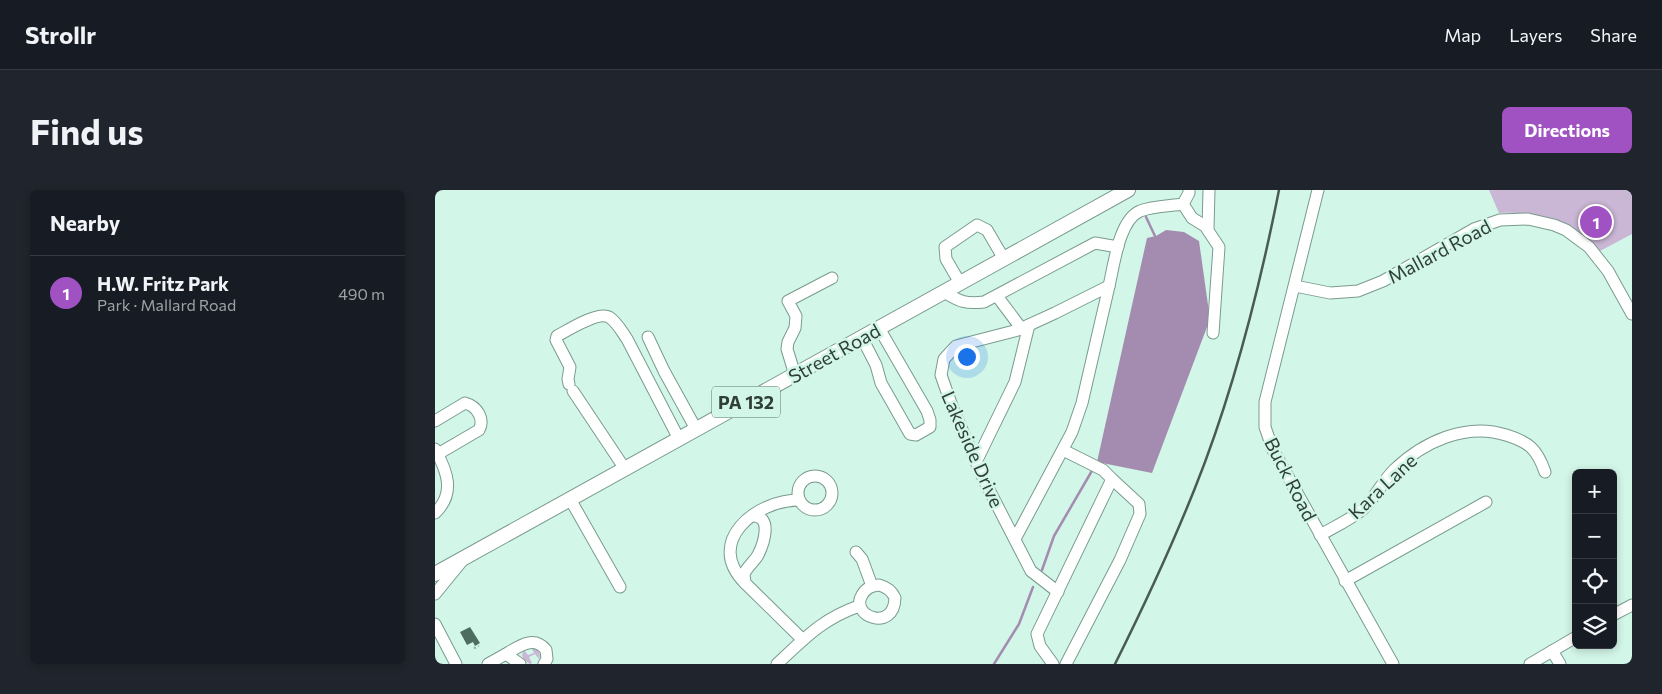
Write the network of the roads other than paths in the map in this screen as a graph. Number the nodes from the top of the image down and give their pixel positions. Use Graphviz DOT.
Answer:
graph roads {
  1 [pos="1128,190"];
  2 [pos="1189,190"];
  3 [pos="1209,190"];
  4 [pos="1318,190"];
  5 [pos="1183,204"];
  6 [pos="1208,229"];
  7 [pos="1118,247"];
  8 [pos="1004,259"];
  9 [pos="832,278"];
  10 [pos="960,283"];
  11 [pos="1109,286"];
  12 [pos="1295,286"];
  13 [pos="944,292"];
  14 [pos="997,296"];
  15 [pos="1632,314"];
  16 [pos="1025,326"];
  17 [pos="879,328"];
  18 [pos="1213,332"];
  19 [pos="648,337"];
  20 [pos="862,338"];
  21 [pos="795,374"];
  22 [pos="435,421"];
  23 [pos="697,429"];
  24 [pos="679,439"];
  25 [pos="1063,450"];
  26 [pos="436,452"];
  27 [pos="976,462"];
  28 [pos="625,469"];
  29 [pos="1545,472"];
  30 [pos="1112,479"];
  31 [pos="569,499"];
  32 [pos="799,500"];
  33 [pos="1486,502"];
  34 [pos="435,512"];
  35 [pos="757,517"];
  36 [pos="1320,535"];
  37 [pos="1015,539"];
  38 [pos="856,552"];
  39 [pos="466,557"];
  40 [pos="435,574"];
  41 [pos="1345,581"];
  42 [pos="745,583"];
  43 [pos="872,586"];
  44 [pos="620,587"];
  45 [pos="1056,590"];
  46 [pos="435,594"];
  47 [pos="1632,604"];
  48 [pos="859,606"];
  49 [pos="1617,613"];
  50 [pos="435,624"];
  51 [pos="1572,639"];
  52 [pos="803,640"];
  53 [pos="1552,651"];
  54 [pos="506,654"];
  55 [pos="456,664"];
  56 [pos="488,664"];
  57 [pos="520,664"];
  58 [pos="544,664"];
  59 [pos="777,664"];
  60 [pos="1053,664"];
  61 [pos="1066,664"];
  62 [pos="1393,664"];
  63 [pos="1530,664"];
  64 [pos="1560,664"];
  1 -- 8 [label="main road, Street Road / PA 132"];
  2 -- 5 [label="street"];
  3 -- 6 [label="street"];
  4 -- 12 [label="street, Buck Road"];
  5 -- 6 [label="street"];
  5 -- 7 [label="street, Lakeside Drive"];
  6 -- 18 [label="street"];
  7 -- 11 [label="street, Lakeside Drive"];
  7 -- 14 [label="street"];
  8 -- 10 [label="main road, Street Road / PA 132"];
  8 -- 10 [label="street"];
  9 -- 21 [label="street"];
  10 -- 13 [label="main road, Street Road / PA 132"];
  11 -- 16 [label="street, Lakeside Drive"];
  11 -- 25 [label="street, Lakeside Drive"];
  12 -- 15 [label="street, Mallard Road"];
  12 -- 36 [label="street, Buck Road"];
  13 -- 14 [label="street"];
  13 -- 17 [label="main road, Street Road / PA 132"];
  14 -- 16 [label="street"];
  16 -- 27 [label="street"];
  16 -- 27 [label="street, Lakeside Drive"];
  17 -- 20 [label="main road, Street Road / PA 132"];
  17 -- 20 [label="street"];
  19 -- 23 [label="street"];
  20 -- 21 [label="main road, Street Road / PA 132"];
  21 -- 23 [label="main road, Street Road / PA 132"];
  22 -- 26 [label="street"];
  23 -- 24 [label="main road, Street Road / PA 132"];
  24 -- 28 [label="main road, Street Road / PA 132"];
  24 -- 28 [label="street"];
  25 -- 30 [label="street"];
  25 -- 37 [label="street, Lakeside Drive"];
  26 -- 34 [label="street"];
  27 -- 37 [label="street, Lakeside Drive"];
  28 -- 31 [label="main road, Street Road / PA 132"];
  29 -- 36 [label="street, Kara Lane"];
  30 -- 45 [label="street"];
  30 -- 61 [label="street"];
  31 -- 39 [label="main road, Street Road / PA 132"];
  31 -- 44 [label="street"];
  32 -- 35 [label="street"];
  33 -- 41 [label="street"];
  35 -- 42 [label="street"];
  35 -- 42 [label="street"];
  36 -- 41 [label="street, Buck Road"];
  37 -- 45 [label="street, Lakeside Drive"];
  38 -- 43 [label="street"];
  39 -- 40 [label="main road, Street Road / PA 132"];
  39 -- 46 [label="street"];
  41 -- 62 [label="street, Buck Road"];
  42 -- 52 [label="street"];
  43 -- 48 [label="street"];
  43 -- 48 [label="street"];
  45 -- 60 [label="street"];
  47 -- 49 [label="street"];
  48 -- 52 [label="street"];
  50 -- 55 [label="street"];
  51 -- 53 [label="street"];
  52 -- 59 [label="street"];
  53 -- 63 [label="street"];
  53 -- 64 [label="street"];
  54 -- 56 [label="street"];
  54 -- 57 [label="street"];
  54 -- 58 [label="street"];
}
